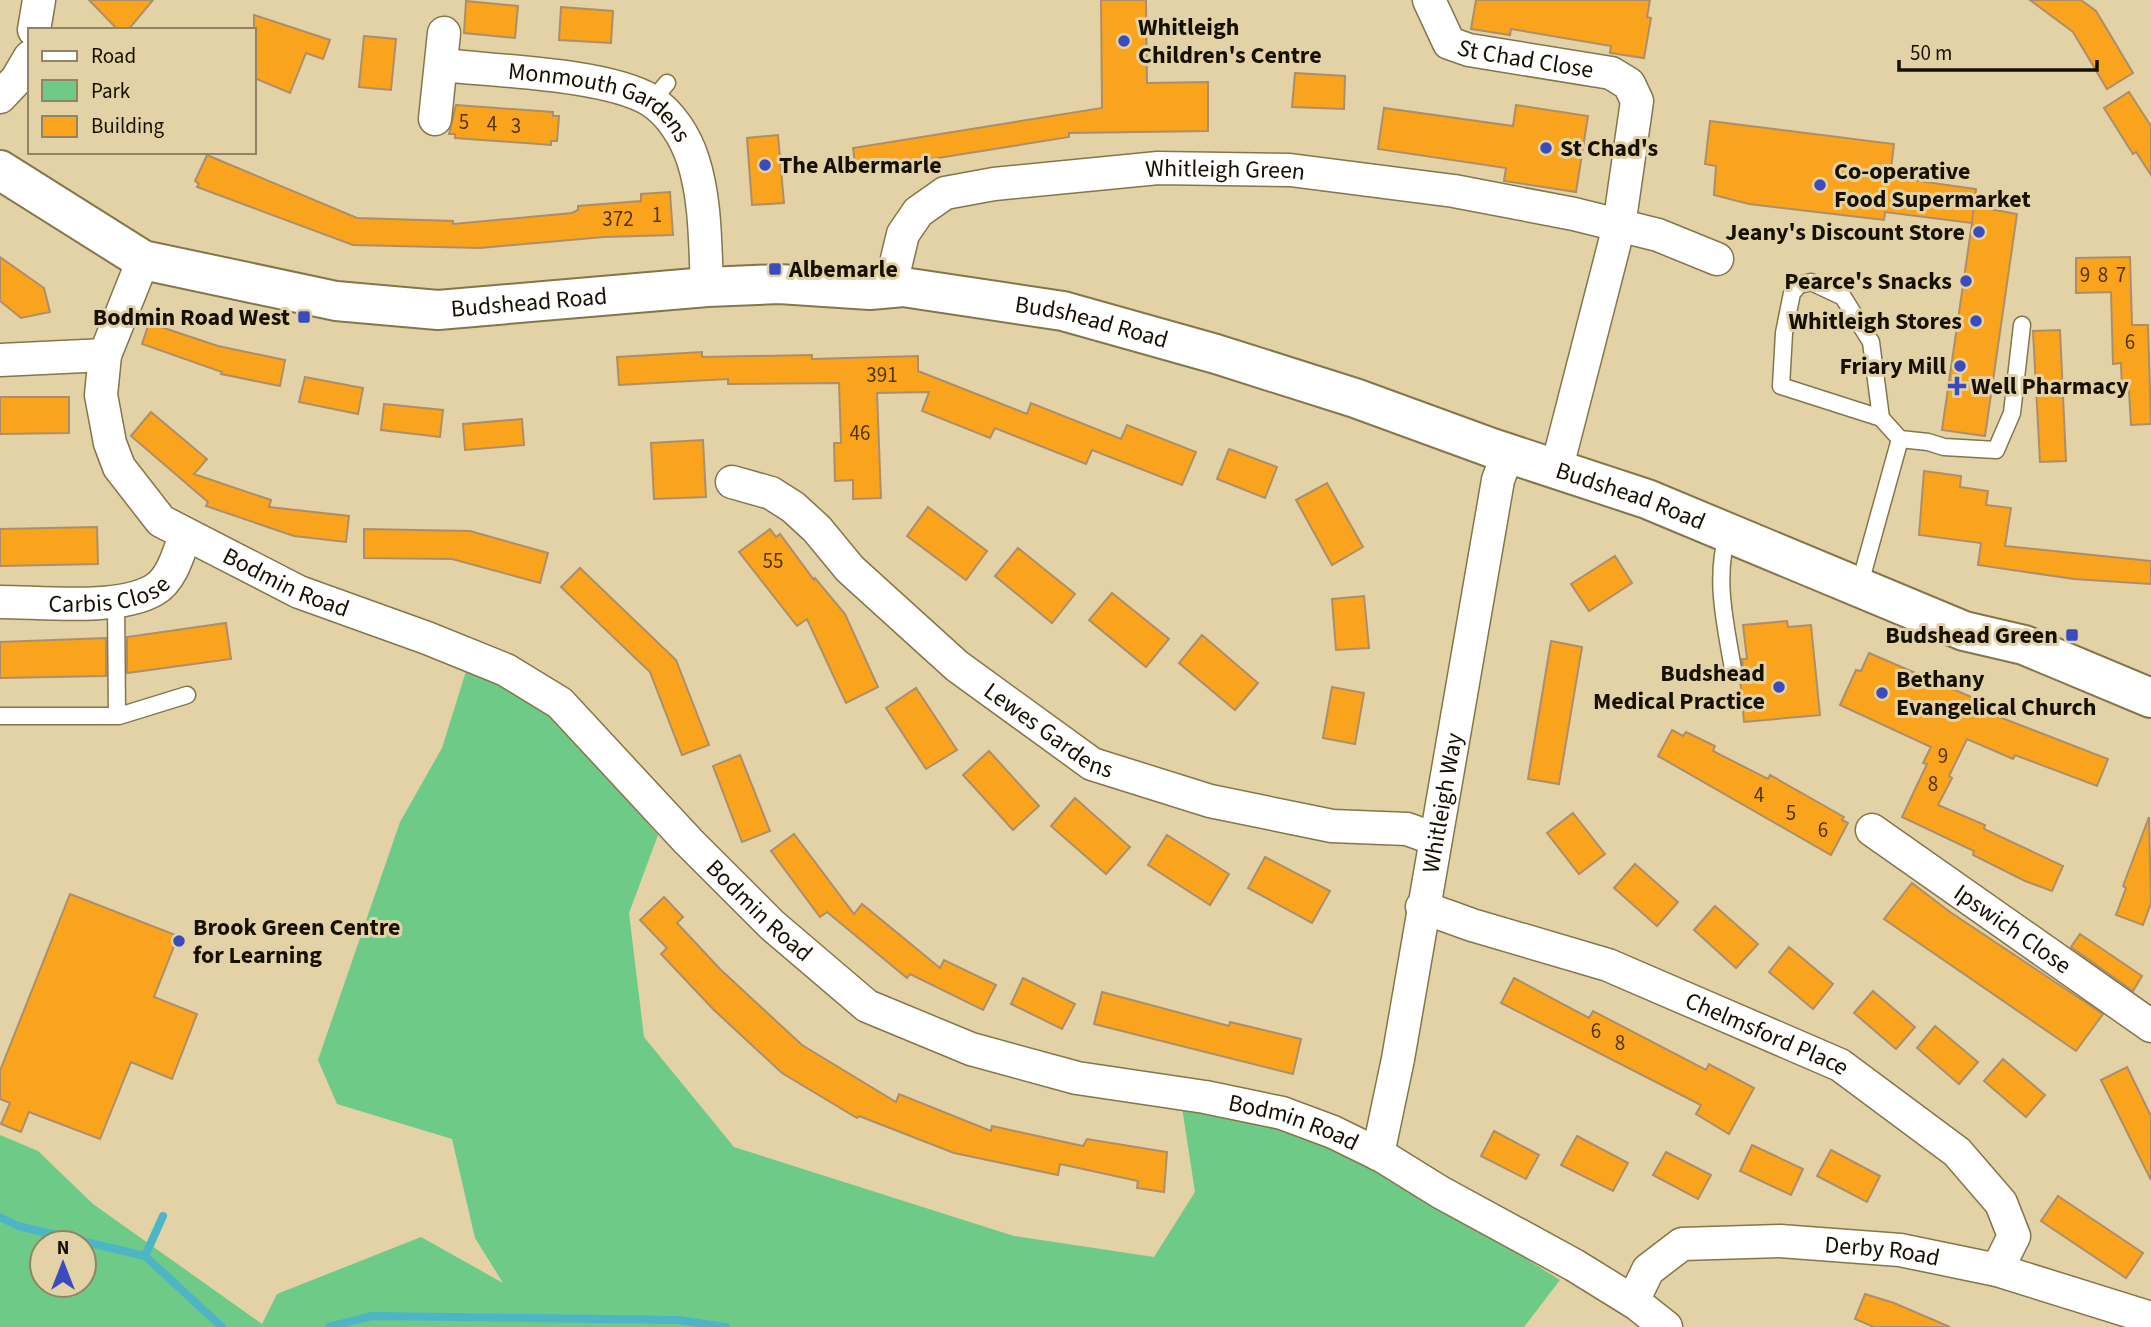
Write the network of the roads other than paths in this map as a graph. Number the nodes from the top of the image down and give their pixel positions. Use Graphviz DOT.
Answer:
graph roads {
  1 [pos="39,0"];
  2 [pos="1429,0"];
  3 [pos="34,28"];
  4 [pos="444,33"];
  5 [pos="28,60"];
  6 [pos="442,65"];
  7 [pos="0,97"];
  8 [pos="435,119"];
  9 [pos="0,170"];
  10 [pos="1619,226"];
  11 [pos="1717,259"];
  12 [pos="143,260"];
  13 [pos="707,287"];
  14 [pos="890,288"];
  15 [pos="2022,325"];
  16 [pos="105,355"];
  17 [pos="0,360"];
  18 [pos="1881,418"];
  19 [pos="1900,439"];
  20 [pos="1508,453"];
  21 [pos="1557,467"];
  22 [pos="733,482"];
  23 [pos="1728,532"];
  24 [pos="185,535"];
  25 [pos="1859,587"];
  26 [pos="116,601"];
  27 [pos="0,602"];
  28 [pos="1733,669"];
  29 [pos="187,695"];
  30 [pos="2151,698"];
  31 [pos="0,716"];
  32 [pos="117,716"];
  33 [pos="1872,830"];
  34 [pos="1436,839"];
  35 [pos="1422,907"];
  36 [pos="2151,1026"];
  37 [pos="1378,1154"];
  38 [pos="1997,1270"];
  39 [pos="1633,1301"];
  40 [pos="2151,1318"];
  41 [pos="1666,1327"];
  1 -- 3 [label="street"];
  2 -- 10 [label="street, St Chad Close"];
  4 -- 6 [label="street"];
  5 -- 7 [label="street"];
  6 -- 8 [label="street"];
  6 -- 13 [label="street, Monmouth Gardens"];
  9 -- 12 [label="street, Budshead Road"];
  10 -- 11 [label="street, Whitleigh Green"];
  10 -- 14 [label="street, Whitleigh Green"];
  10 -- 21 [label="street"];
  12 -- 13 [label="street, Budshead Road"];
  12 -- 16 [label="street, Bodmin Road"];
  13 -- 14 [label="street, Budshead Road"];
  14 -- 20 [label="street, Budshead Road"];
  15 -- 19 [label="lane"];
  16 -- 17 [label="street"];
  16 -- 24 [label="street, Bodmin Road"];
  18 -- 18 [label="lane"];
  18 -- 19 [label="lane"];
  19 -- 25 [label="lane"];
  20 -- 21 [label="street, Budshead Road"];
  20 -- 34 [label="street, Whitleigh Way"];
  21 -- 23 [label="street, Budshead Road"];
  22 -- 34 [label="street, Lewes Gardens"];
  23 -- 25 [label="street, Budshead Road"];
  23 -- 28 [label="lane"];
  24 -- 26 [label="street, Carbis Close"];
  24 -- 37 [label="street, Bodmin Road"];
  25 -- 30 [label="street, Budshead Road"];
  26 -- 27 [label="street, Carbis Close"];
  26 -- 32 [label="lane"];
  29 -- 32 [label="lane"];
  31 -- 32 [label="lane"];
  33 -- 36 [label="street, Ipswich Close"];
  34 -- 35 [label="street, Whitleigh Way"];
  35 -- 37 [label="street, Whitleigh Way"];
  35 -- 38 [label="street, Chelmsford Place"];
  37 -- 39 [label="street, Bodmin Road"];
  38 -- 39 [label="street, Derby Road"];
  38 -- 40 [label="street, Derby Road"];
  39 -- 41 [label="street, Bodmin Road"];
}
